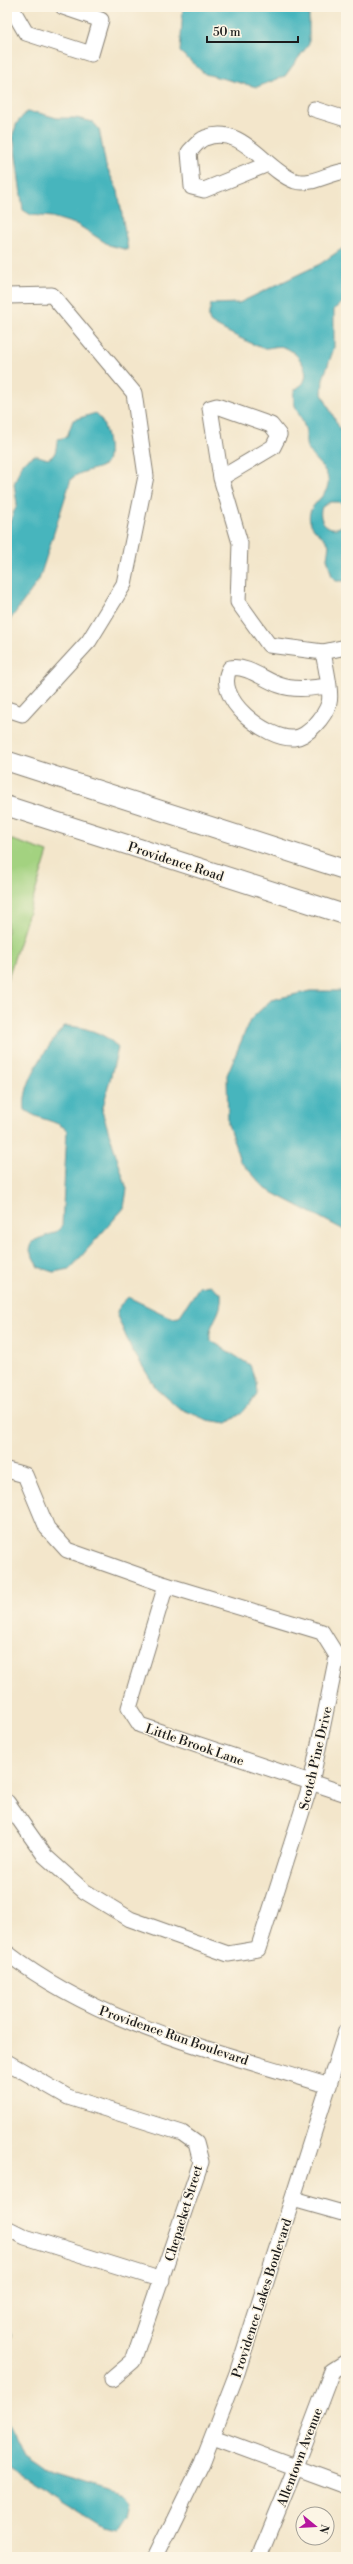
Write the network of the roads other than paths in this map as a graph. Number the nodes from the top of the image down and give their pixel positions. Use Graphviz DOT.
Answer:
graph roads {
  1 [pos="11,7"];
  2 [pos="63,7"];
  3 [pos="314,109"];
  4 [pos="346,119"];
  5 [pos="268,164"];
  6 [pos="346,171"];
  7 [pos="7,296"];
  8 [pos="221,478"];
  9 [pos="346,647"];
  10 [pos="323,652"];
  11 [pos="328,686"];
  12 [pos="7,709"];
  13 [pos="7,761"];
  14 [pos="7,806"];
  15 [pos="346,870"];
  16 [pos="346,915"];
  17 [pos="7,1470"];
  18 [pos="166,1585"];
  19 [pos="311,1783"];
  20 [pos="346,1794"];
  21 [pos="7,1802"];
  22 [pos="7,1953"];
  23 [pos="346,2031"];
  24 [pos="7,2062"];
  25 [pos="329,2086"];
  26 [pos="293,2199"];
  27 [pos="346,2214"];
  28 [pos="7,2228"];
  29 [pos="162,2280"];
  30 [pos="346,2362"];
  31 [pos="112,2379"];
  32 [pos="212,2438"];
  33 [pos="295,2469"];
  34 [pos="346,2486"];
  35 [pos="156,2557"];
  36 [pos="258,2557"];
  1 -- 2 [label="street"];
  3 -- 4 [label="street"];
  5 -- 5 [label="street"];
  5 -- 6 [label="street"];
  7 -- 12 [label="street"];
  8 -- 8 [label="street"];
  8 -- 10 [label="street"];
  9 -- 10 [label="street"];
  10 -- 11 [label="street"];
  11 -- 11 [label="street"];
  13 -- 15 [label="main road"];
  14 -- 16 [label="main road, Providence Road"];
  17 -- 18 [label="street, Scotch Pine Drive"];
  18 -- 19 [label="street, Scotch Pine Drive"];
  18 -- 19 [label="street, Little Brook Lane"];
  19 -- 20 [label="street, Little Brook Lane"];
  19 -- 21 [label="street, Scotch Pine Drive"];
  22 -- 25 [label="street, Providence Run Boulevard"];
  23 -- 25 [label="street, Providence Lakes Boulevard"];
  24 -- 29 [label="street, Chepacket Street"];
  25 -- 26 [label="street, Providence Lakes Boulevard"];
  26 -- 27 [label="street"];
  26 -- 32 [label="street, Providence Lakes Boulevard"];
  28 -- 29 [label="street"];
  29 -- 31 [label="street, Chepacket Street"];
  30 -- 33 [label="street, Allentown Avenue"];
  32 -- 33 [label="street"];
  32 -- 35 [label="street, Providence Lakes Boulevard"];
  33 -- 34 [label="street"];
  33 -- 36 [label="street, Allentown Avenue"];
}
